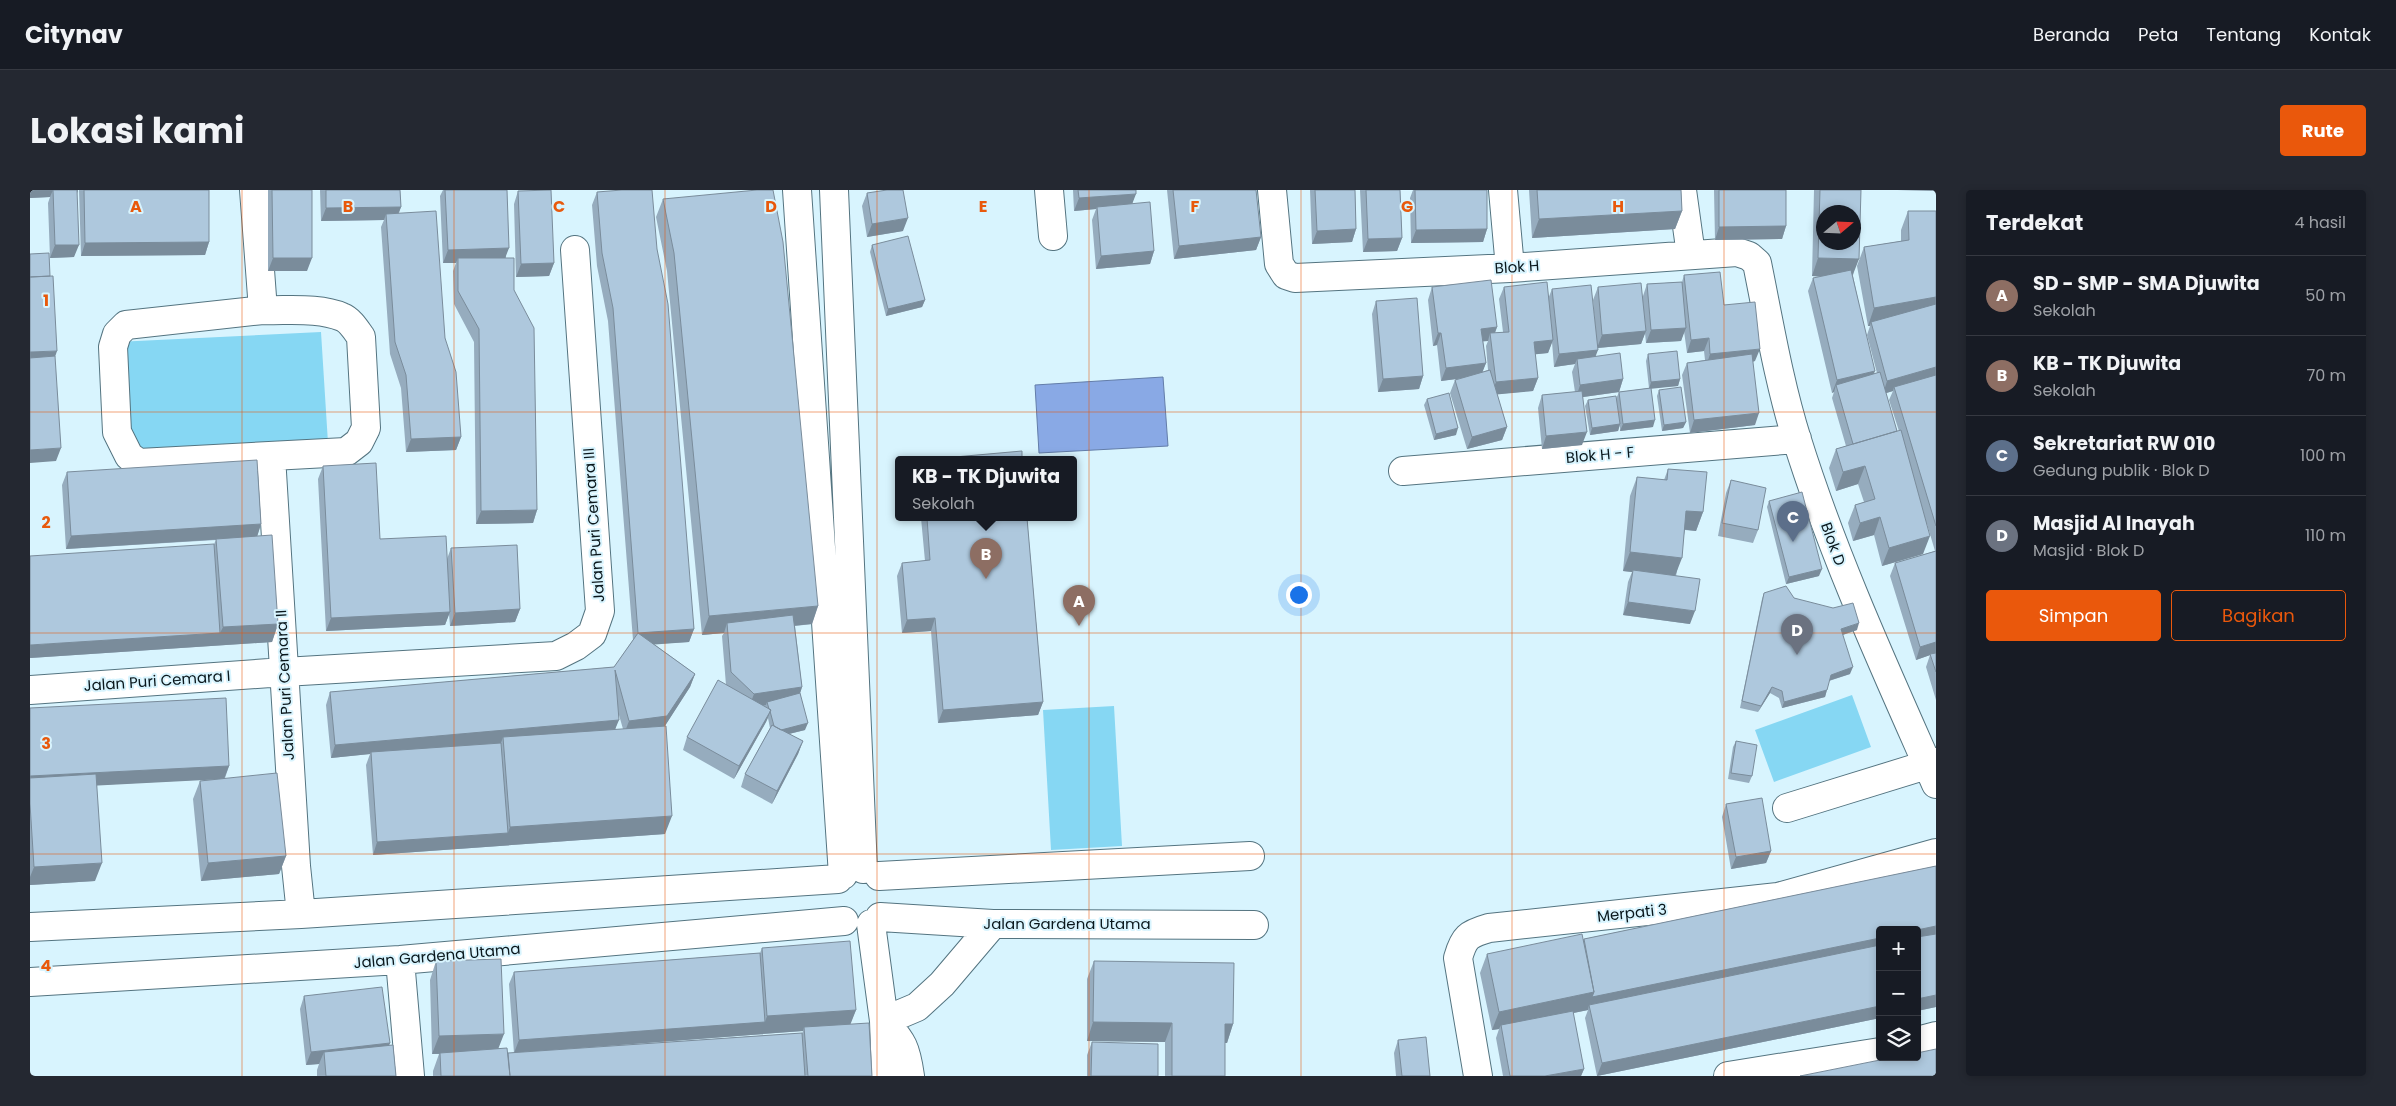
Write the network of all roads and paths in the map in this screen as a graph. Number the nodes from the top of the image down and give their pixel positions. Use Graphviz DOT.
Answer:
graph roads {
  1 [pos="254,190"];
  2 [pos="797,190"];
  3 [pos="834,190"];
  4 [pos="1049,190"];
  5 [pos="1272,190"];
  6 [pos="1503,190"];
  7 [pos="1682,190"];
  8 [pos="1053,236"];
  9 [pos="575,250"];
  10 [pos="1691,255"];
  11 [pos="1757,263"];
  12 [pos="1510,268"];
  13 [pos="262,310"];
  14 [pos="1797,439"];
  15 [pos="271,456"];
  16 [pos="1403,471"];
  17 [pos="284,672"];
  18 [pos="30,690"];
  19 [pos="1933,771"];
  20 [pos="1787,808"];
  21 [pos="1936,853"];
  22 [pos="1250,856"];
  23 [pos="856,875"];
  24 [pos="301,914"];
  25 [pos="876,920"];
  26 [pos="844,921"];
  27 [pos="993,924"];
  28 [pos="1254,925"];
  29 [pos="30,927"];
  30 [pos="400,960"];
  31 [pos="30,982"];
  32 [pos="884,1034"];
  33 [pos="1936,1036"];
  34 [pos="1921,1040"];
  35 [pos="1876,1053"];
  36 [pos="410,1076"];
  37 [pos="886,1076"];
  38 [pos="910,1076"];
  39 [pos="1478,1076"];
  40 [pos="1728,1076"];
  1 -- 13 [label="street"];
  2 -- 23 [label="street"];
  3 -- 23 [label="street"];
  4 -- 8 [label="street"];
  5 -- 12 [label="street, Blok H"];
  6 -- 12 [label="street"];
  7 -- 10 [label="street"];
  9 -- 17 [label="street, Jalan Puri Cemara III"];
  10 -- 11 [label="street, Blok H"];
  10 -- 12 [label="street, Blok H"];
  11 -- 14 [label="street, Blok D"];
  13 -- 15 [label="street"];
  13 -- 15 [label="street"];
  14 -- 16 [label="street, Blok H - F"];
  14 -- 19 [label="street, Blok D"];
  15 -- 17 [label="street, Jalan Puri Cemara II"];
  17 -- 18 [label="street, Jalan Puri Cemara I"];
  17 -- 24 [label="street, Jalan Puri Cemara II"];
  19 -- 20 [label="street"];
  21 -- 39 [label="street, Merpati 3"];
  22 -- 23 [label="street"];
  23 -- 24 [label="street"];
  23 -- 25 [label="street"];
  23 -- 26 [label="street"];
  24 -- 29 [label="street"];
  25 -- 26 [label="street"];
  25 -- 27 [label="street, Jalan Gardena Utama"];
  25 -- 32 [label="street"];
  26 -- 30 [label="street, Jalan Gardena Utama"];
  27 -- 28 [label="street, Jalan Gardena Utama"];
  27 -- 32 [label="street"];
  30 -- 31 [label="street, Jalan Gardena Utama"];
  30 -- 36 [label="street"];
  32 -- 37 [label="street"];
  32 -- 38 [label="street"];
  33 -- 34 [label="street"];
  35 -- 40 [label="street"];
}
